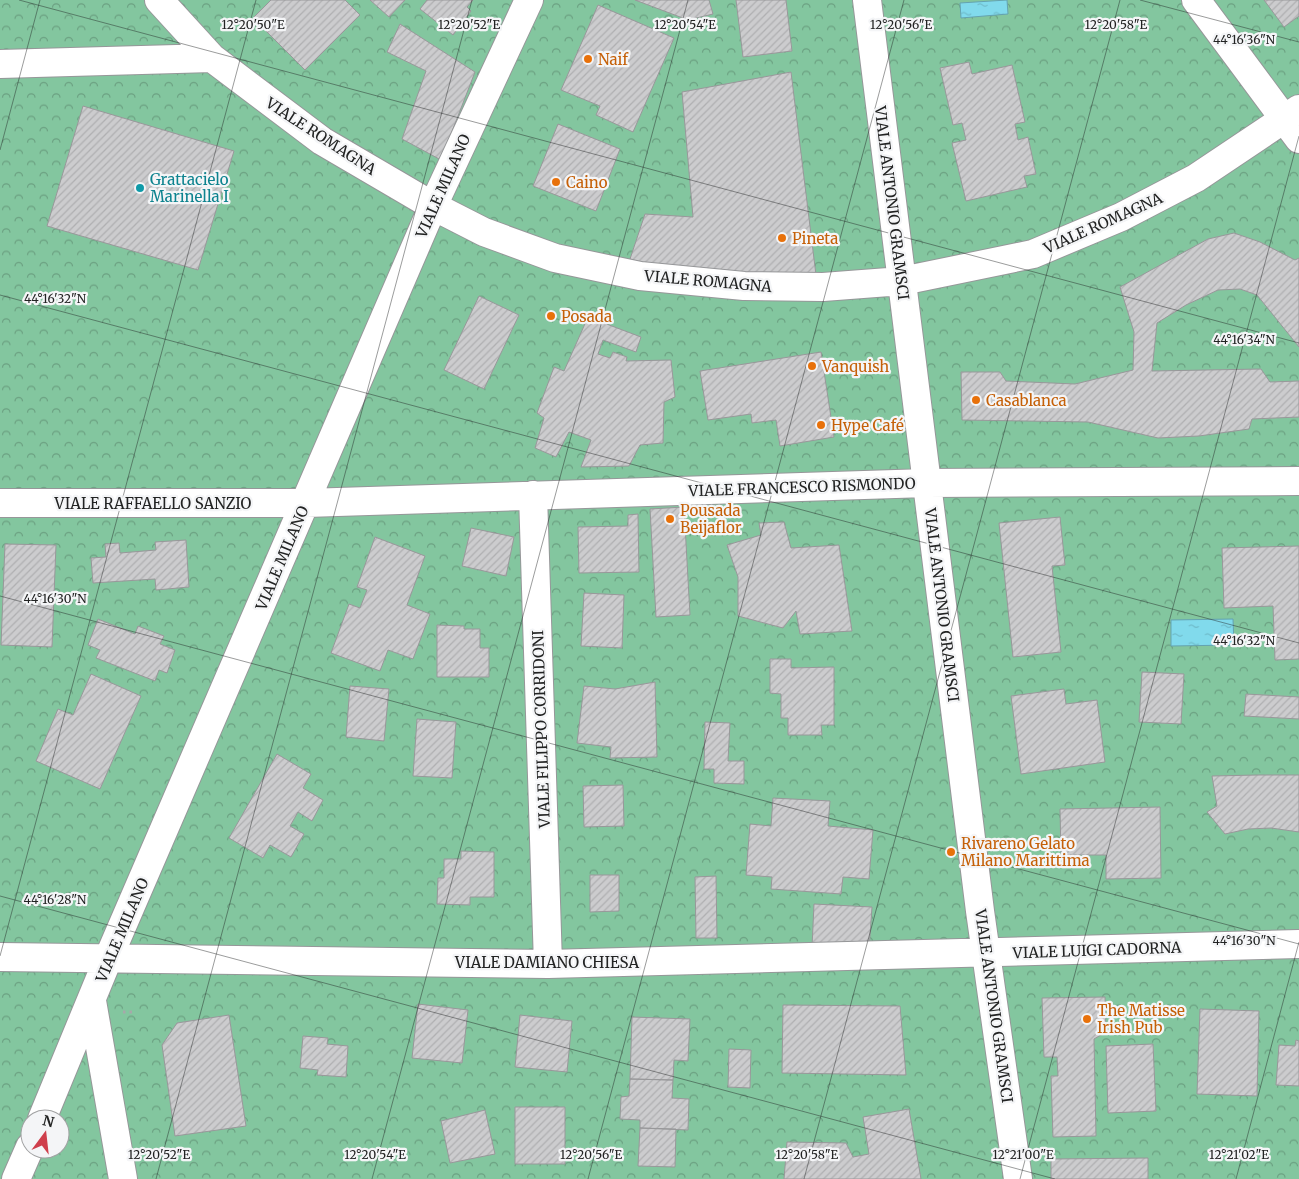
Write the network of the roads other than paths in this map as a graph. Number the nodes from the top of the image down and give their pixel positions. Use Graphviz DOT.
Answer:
graph roads {
  1 [pos="159,0"];
  2 [pos="529,0"];
  3 [pos="866,0"];
  4 [pos="1196,0"];
  5 [pos="212,58"];
  6 [pos="0,64"];
  7 [pos="1294,122"];
  8 [pos="433,206"];
  9 [pos="902,281"];
  10 [pos="1299,482"];
  11 [pos="927,484"];
  12 [pos="533,495"];
  13 [pos="0,503"];
  14 [pos="306,503"];
  15 [pos="1299,944"];
  16 [pos="986,953"];
  17 [pos="0,957"];
  18 [pos="108,959"];
  19 [pos="548,964"];
  20 [pos="92,1001"];
  21 [pos="56,1085"];
  22 [pos="107,1087"];
  23 [pos="46,1109"];
  24 [pos="25,1159"];
  25 [pos="16,1179"];
  26 [pos="123,1179"];
  27 [pos="1018,1179"];
  1 -- 5 [label="street, VIALE ROMAGNA"];
  2 -- 8 [label="street, VIALE MILANO"];
  3 -- 9 [label="street, VIALE ANTONIO GRAMSCI"];
  4 -- 7 [label="street"];
  5 -- 6 [label="street"];
  5 -- 8 [label="street, VIALE ROMAGNA"];
  7 -- 9 [label="street, VIALE ROMAGNA"];
  8 -- 9 [label="street, VIALE ROMAGNA"];
  8 -- 14 [label="street, VIALE MILANO"];
  9 -- 11 [label="street, VIALE ANTONIO GRAMSCI"];
  10 -- 11 [label="street, VIALE FRANCESCO RISMONDO"];
  11 -- 12 [label="street, VIALE FRANCESCO RISMONDO"];
  11 -- 16 [label="street, VIALE ANTONIO GRAMSCI"];
  12 -- 14 [label="street, VIALE FRANCESCO RISMONDO"];
  12 -- 19 [label="street, VIALE FILIPPO CORRIDONI"];
  13 -- 14 [label="street, VIALE RAFFAELLO SANZIO"];
  14 -- 18 [label="street, VIALE MILANO"];
  15 -- 16 [label="street, VIALE LUIGI CADORNA"];
  16 -- 19 [label="street, VIALE DAMIANO CHIESA"];
  16 -- 27 [label="street, VIALE ANTONIO GRAMSCI"];
  17 -- 18 [label="street, VIALE DAMIANO CHIESA"];
  18 -- 19 [label="street, VIALE DAMIANO CHIESA"];
  18 -- 20 [label="street, VIALE MILANO"];
  20 -- 21 [label="street, VIALE MILANO"];
  20 -- 22 [label="street"];
  21 -- 22 [label="street"];
  21 -- 23 [label="street, VIALE MILANO"];
  22 -- 26 [label="street"];
  24 -- 25 [label="street"];
}
